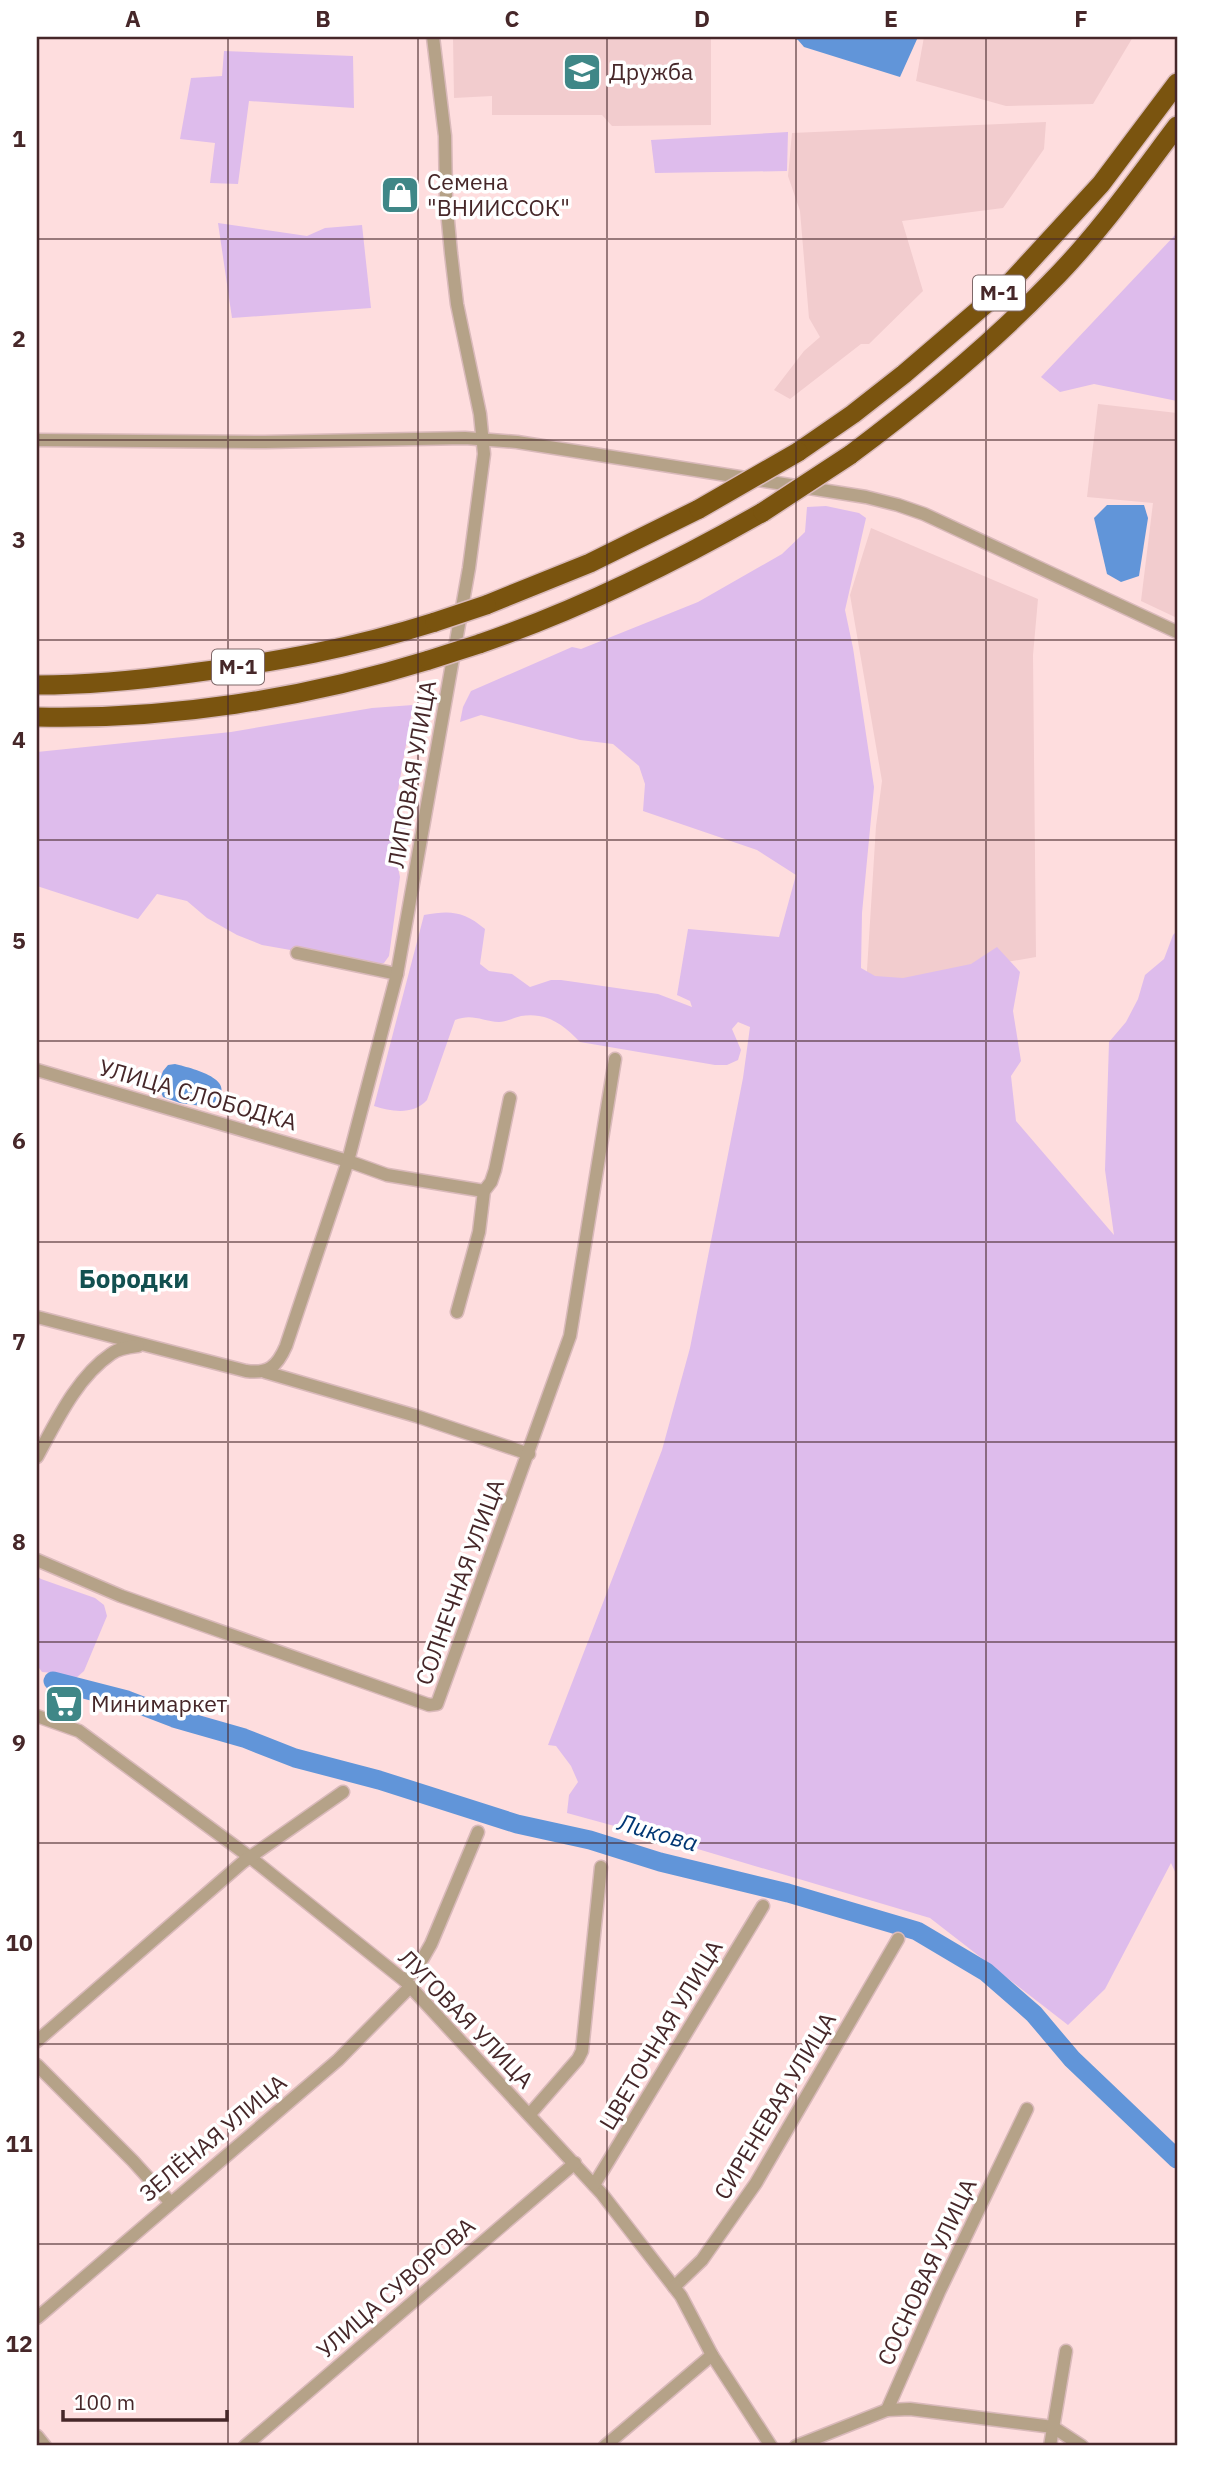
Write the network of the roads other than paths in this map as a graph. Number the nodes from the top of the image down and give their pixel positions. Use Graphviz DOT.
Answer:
graph roads {
  1 [pos="433,37"];
  2 [pos="1177,83"];
  3 [pos="1177,126"];
  4 [pos="37,440"];
  5 [pos="485,440"];
  6 [pos="1177,632"];
  7 [pos="37,685"];
  8 [pos="37,717"];
  9 [pos="297,953"];
  10 [pos="397,974"];
  11 [pos="615,1059"];
  12 [pos="37,1070"];
  13 [pos="510,1098"];
  14 [pos="348,1161"];
  15 [pos="484,1191"];
  16 [pos="457,1312"];
  17 [pos="37,1317"];
  18 [pos="142,1345"];
  19 [pos="265,1372"];
  20 [pos="529,1454"];
  21 [pos="37,1457"];
  22 [pos="37,1560"];
  23 [pos="37,1716"];
  24 [pos="343,1792"];
  25 [pos="478,1832"];
  26 [pos="251,1858"];
  27 [pos="601,1867"];
  28 [pos="763,1906"];
  29 [pos="898,1939"];
  30 [pos="408,1983"];
  31 [pos="37,2041"];
  32 [pos="37,2065"];
  33 [pos="1027,2109"];
  34 [pos="530,2114"];
  35 [pos="575,2163"];
  36 [pos="594,2185"];
  37 [pos="170,2202"];
  38 [pos="674,2287"];
  39 [pos="37,2318"];
  40 [pos="1066,2351"];
  41 [pos="712,2354"];
  42 [pos="887,2410"];
  43 [pos="1054,2427"];
  44 [pos="37,2436"];
  45 [pos="45,2446"];
  46 [pos="246,2446"];
  47 [pos="605,2446"];
  48 [pos="771,2446"];
  49 [pos="796,2446"];
  50 [pos="1050,2446"];
  51 [pos="1082,2446"];
  1 -- 5 [label="street, ЛИПОВАЯ УЛИЦА"];
  2 -- 7 [label="highway, М-1, bridge"];
  3 -- 8 [label="highway, М-1, bridge"];
  4 -- 5 [label="street"];
  5 -- 6 [label="street"];
  5 -- 10 [label="street, ЛИПОВАЯ УЛИЦА"];
  9 -- 10 [label="street"];
  10 -- 14 [label="street, ЛИПОВАЯ УЛИЦА"];
  11 -- 20 [label="street, СОЛНЕЧНАЯ УЛИЦА"];
  12 -- 14 [label="street, УЛИЦА СЛОБОДКА"];
  13 -- 15 [label="street"];
  14 -- 15 [label="street, УЛИЦА СЛОБОДКА"];
  14 -- 19 [label="street, ЛИПОВАЯ УЛИЦА"];
  15 -- 16 [label="street"];
  17 -- 18 [label="street"];
  18 -- 19 [label="street"];
  18 -- 21 [label="street"];
  19 -- 20 [label="street"];
  20 -- 22 [label="street, СОЛНЕЧНАЯ УЛИЦА"];
  23 -- 26 [label="street, ЛУГОВАЯ УЛИЦА"];
  24 -- 26 [label="street"];
  25 -- 30 [label="street, ЗЕЛЁНАЯ УЛИЦА"];
  26 -- 30 [label="street, ЛУГОВАЯ УЛИЦА"];
  26 -- 31 [label="street"];
  27 -- 34 [label="street"];
  28 -- 36 [label="street, ЦВЕТОЧНАЯ УЛИЦА"];
  29 -- 38 [label="street, СИРЕНЕВАЯ УЛИЦА"];
  30 -- 34 [label="street, ЛУГОВАЯ УЛИЦА"];
  30 -- 37 [label="street, ЗЕЛЁНАЯ УЛИЦА"];
  32 -- 37 [label="street"];
  33 -- 42 [label="street, СОСНОВАЯ УЛИЦА"];
  34 -- 35 [label="street, ЛУГОВАЯ УЛИЦА"];
  35 -- 36 [label="street, ЛУГОВАЯ УЛИЦА"];
  35 -- 46 [label="street, УЛИЦА СУВОРОВА"];
  36 -- 38 [label="street, ЛУГОВАЯ УЛИЦА"];
  37 -- 39 [label="street, ЗЕЛЁНАЯ УЛИЦА"];
  38 -- 41 [label="street, ЛУГОВАЯ УЛИЦА"];
  40 -- 43 [label="street"];
  41 -- 47 [label="street"];
  41 -- 48 [label="street, ЛУГОВАЯ УЛИЦА"];
  42 -- 43 [label="street"];
  42 -- 49 [label="street"];
  43 -- 50 [label="street"];
  43 -- 51 [label="street"];
  44 -- 45 [label="street"];
}
